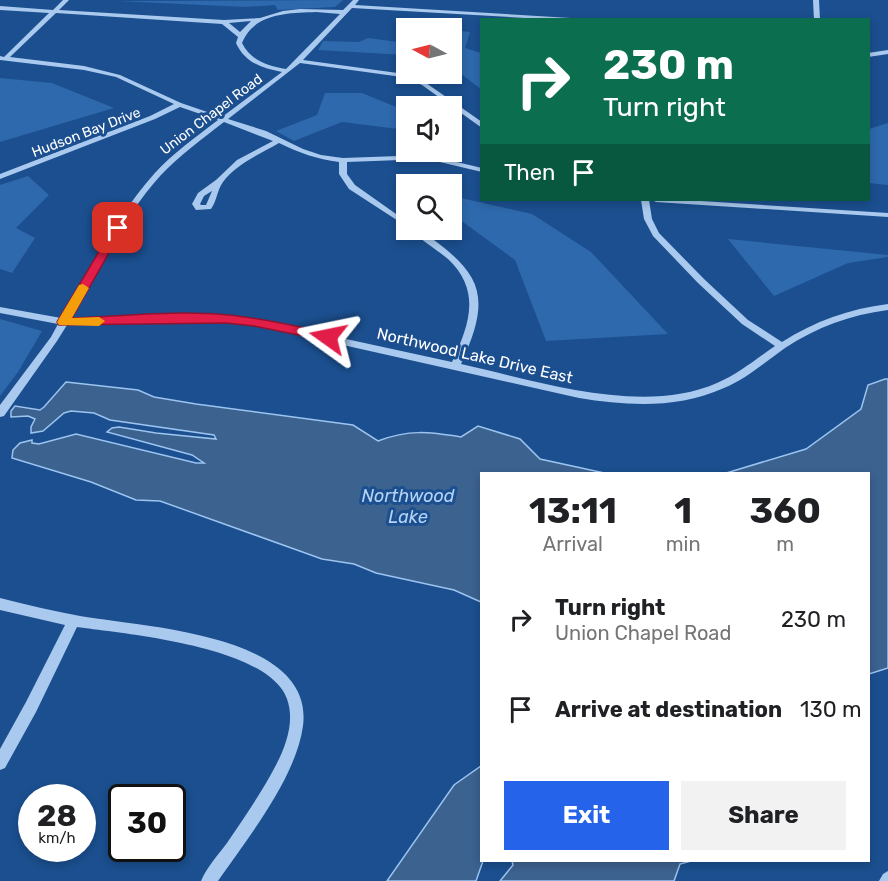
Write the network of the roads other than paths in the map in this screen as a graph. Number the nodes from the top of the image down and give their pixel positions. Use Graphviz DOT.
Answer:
graph roads {
  1 [pos="66,0"];
  2 [pos="816,0"];
  3 [pos="349,6"];
  4 [pos="0,8"];
  5 [pos="55,11"];
  6 [pos="541,18"];
  7 [pos="818,18"];
  8 [pos="262,19"];
  9 [pos="224,22"];
  10 [pos="241,36"];
  11 [pos="888,52"];
  12 [pos="870,55"];
  13 [pos="3,58"];
  14 [pos="298,61"];
  15 [pos="288,71"];
  16 [pos="179,104"];
  17 [pos="223,118"];
  18 [pos="480,125"];
  19 [pos="278,141"];
  20 [pos="343,160"];
  21 [pos="480,168"];
  22 [pos="0,177"];
  23 [pos="219,182"];
  24 [pos="645,201"];
  25 [pos="671,201"];
  26 [pos="888,215"];
  27 [pos="396,217"];
  28 [pos="429,240"];
  29 [pos="888,307"];
  30 [pos="0,310"];
  31 [pos="63,322"];
  32 [pos="782,346"];
  33 [pos="455,366"];
  34 [pos="0,413"];
  35 [pos="0,604"];
  36 [pos="74,620"];
  37 [pos="0,763"];
  38 [pos="208,881"];
  1 -- 5 [label="street"];
  2 -- 7 [label="street"];
  3 -- 6 [label="street"];
  3 -- 8 [label="street"];
  3 -- 14 [label="street, Union Chapel Road"];
  4 -- 5 [label="street"];
  5 -- 9 [label="street"];
  5 -- 13 [label="street"];
  8 -- 9 [label="street"];
  8 -- 10 [label="street"];
  9 -- 10 [label="street"];
  10 -- 15 [label="street"];
  11 -- 12 [label="street"];
  13 -- 16 [label="street"];
  14 -- 15 [label="street, Union Chapel Road"];
  14 -- 18 [label="street"];
  15 -- 17 [label="street, Union Chapel Road"];
  16 -- 17 [label="street"];
  16 -- 22 [label="street, Hudson Bay Drive"];
  17 -- 19 [label="street"];
  17 -- 31 [label="street, Union Chapel Road"];
  19 -- 20 [label="street"];
  19 -- 23 [label="street"];
  20 -- 21 [label="street"];
  20 -- 27 [label="street"];
  24 -- 32 [label="street"];
  25 -- 26 [label="street"];
  28 -- 33 [label="street"];
  29 -- 32 [label="street, Northwood Lake Drive East"];
  30 -- 31 [label="street, Northwood Lake Drive East"];
  31 -- 33 [label="street, Northwood Lake Drive East"];
  31 -- 34 [label="street, Union Chapel Road"];
  32 -- 33 [label="street, Northwood Lake Drive East"];
  35 -- 36 [label="street"];
  36 -- 37 [label="street"];
  36 -- 38 [label="street"];
}
